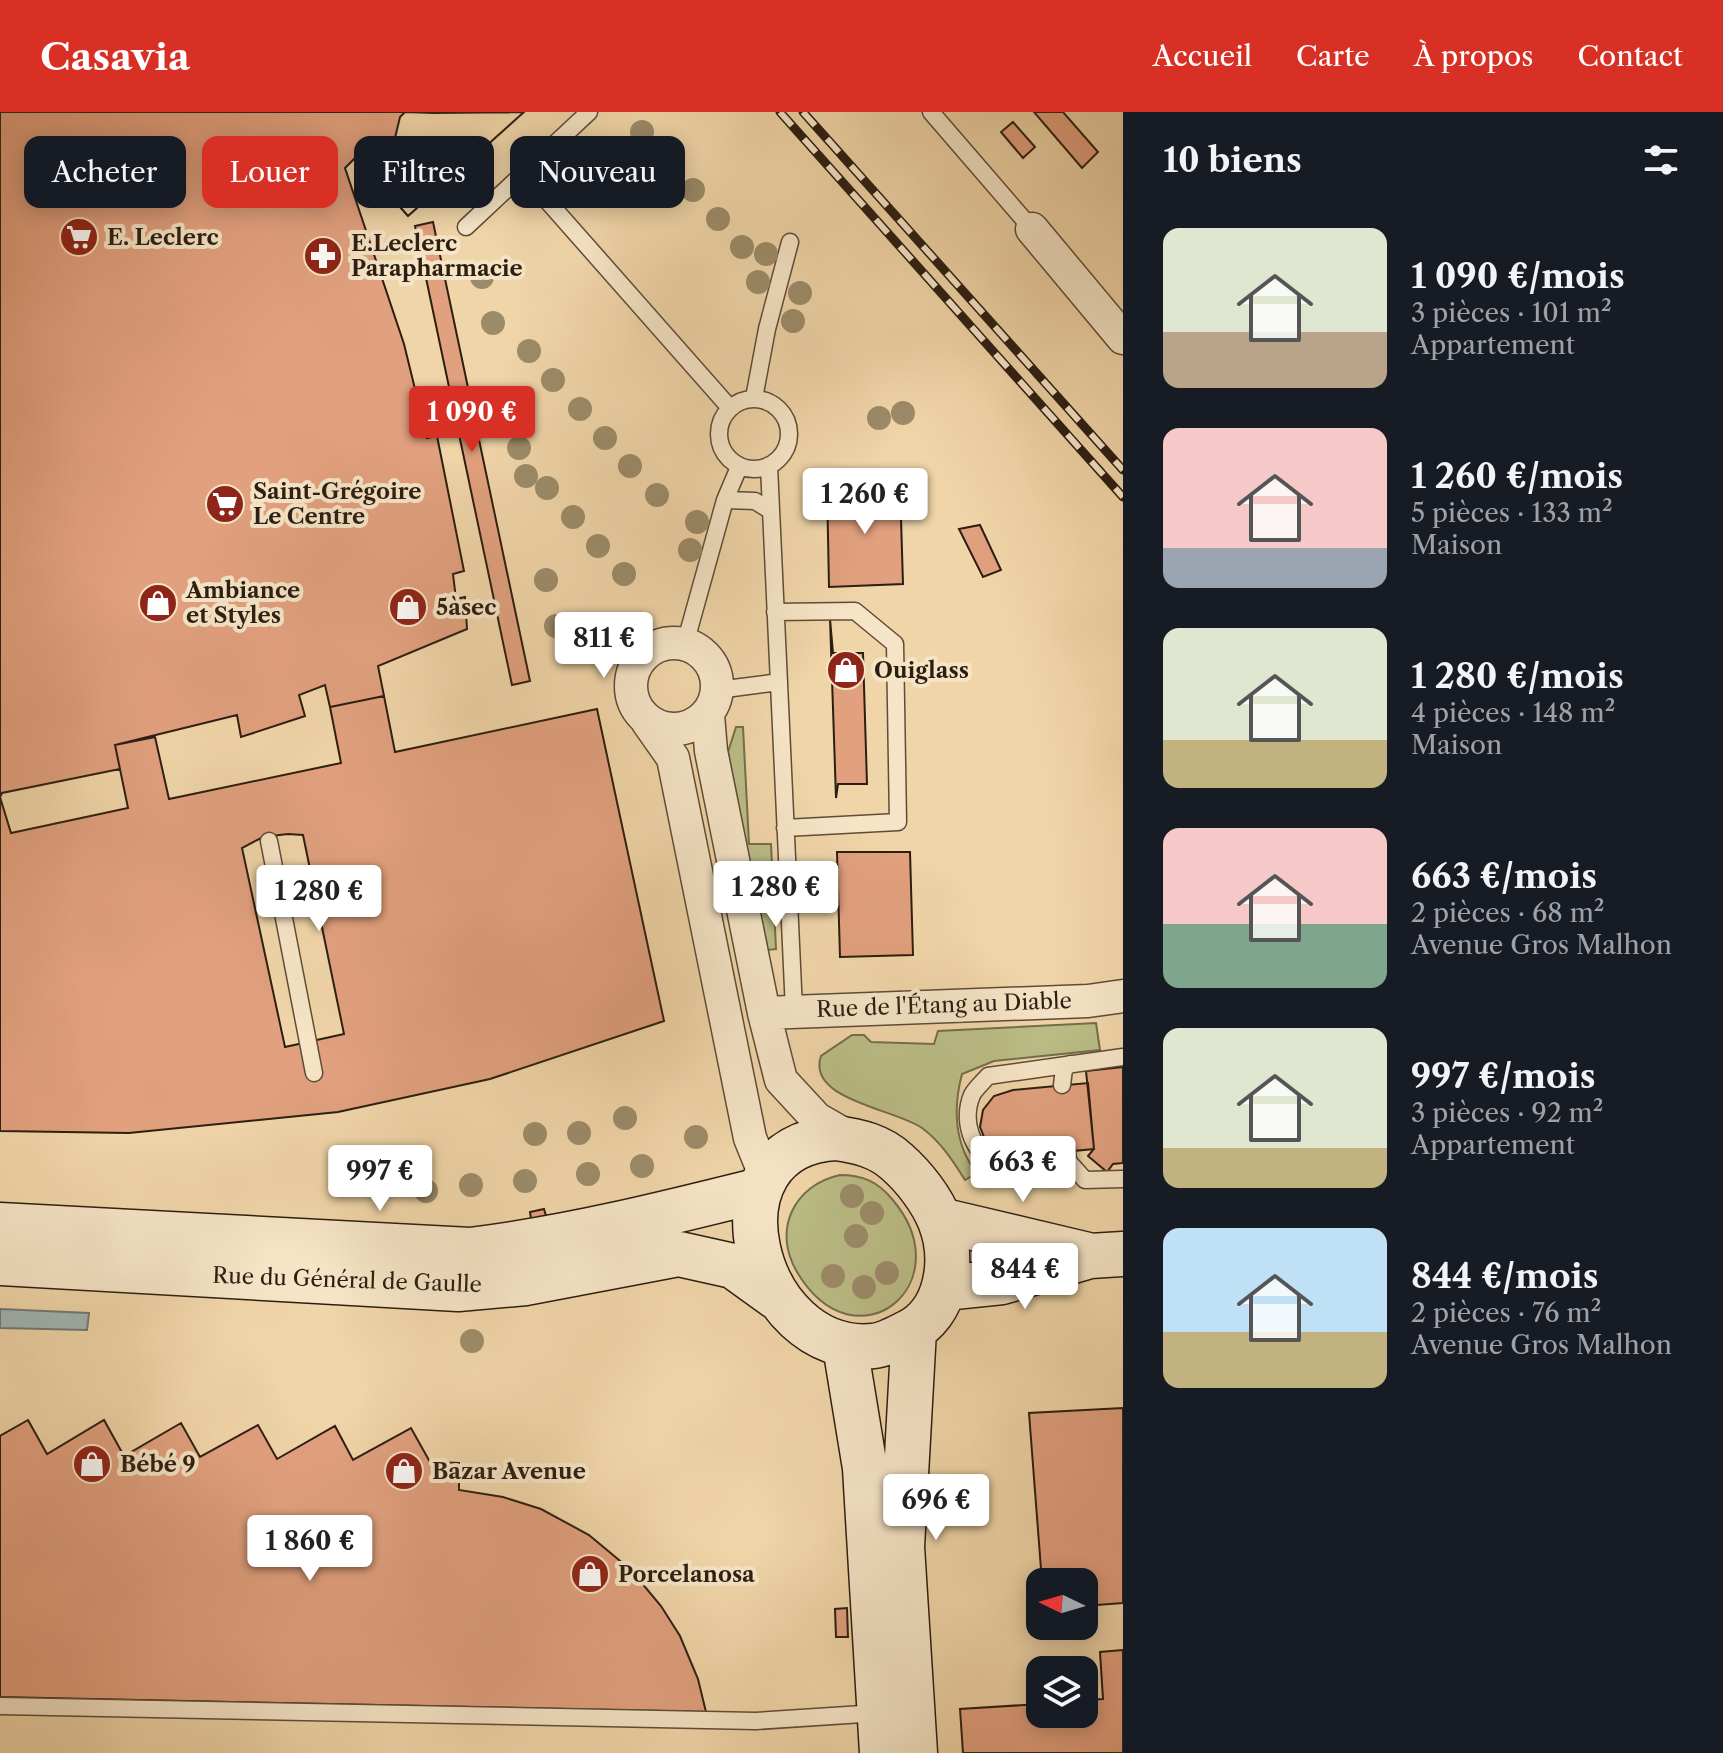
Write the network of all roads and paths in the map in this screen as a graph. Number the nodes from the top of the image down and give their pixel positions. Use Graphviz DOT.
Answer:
graph roads {
  1 [pos="589,112"];
  2 [pos="931,112"];
  3 [pos="554,208"];
  4 [pos="466,227"];
  5 [pos="1032,229"];
  6 [pos="790,242"];
  7 [pos="1123,338"];
  8 [pos="754,398"];
  9 [pos="730,408"];
  10 [pos="769,466"];
  11 [pos="739,467"];
  12 [pos="725,500"];
  13 [pos="771,511"];
  14 [pos="775,612"];
  15 [pos="685,644"];
  16 [pos="779,682"];
  17 [pos="713,702"];
  18 [pos="647,721"];
  19 [pos="785,828"];
  20 [pos="269,841"];
  21 [pos="1123,996"];
  22 [pos="779,1012"];
  23 [pos="1123,1057"];
  24 [pos="1070,1064"];
  25 [pos="1021,1071"];
  26 [pos="314,1073"];
  27 [pos="1062,1085"];
  28 [pos="1024,1089"];
  29 [pos="975,1091"];
  30 [pos="989,1102"];
  31 [pos="854,1140"];
  32 [pos="1067,1151"];
  33 [pos="1035,1154"];
  34 [pos="1123,1179"];
  35 [pos="763,1182"];
  36 [pos="940,1220"];
  37 [pos="0,1225"];
  38 [pos="1107,1255"];
  39 [pos="0,1263"];
  40 [pos="944,1288"];
  41 [pos="776,1297"];
  42 [pos="914,1330"];
  43 [pos="845,1346"];
  44 [pos="0,1706"];
  45 [pos="881,1733"];
  46 [pos="915,1753"];
  1 -- 4 [label="lane"];
  2 -- 5 [label="lane"];
  3 -- 9 [label="lane"];
  5 -- 7 [label="street"];
  6 -- 8 [label="lane"];
  8 -- 9 [label="lane"];
  8 -- 10 [label="lane"];
  9 -- 11 [label="lane"];
  10 -- 11 [label="lane"];
  10 -- 13 [label="lane"];
  11 -- 12 [label="lane"];
  12 -- 13 [label="lane"];
  12 -- 15 [label="lane"];
  13 -- 14 [label="lane"];
  14 -- 16 [label="lane"];
  14 -- 19 [label="lane"];
  15 -- 17 [label="street"];
  15 -- 18 [label="street"];
  16 -- 17 [label="lane"];
  16 -- 19 [label="lane"];
  17 -- 18 [label="street"];
  17 -- 22 [label="street"];
  18 -- 35 [label="street"];
  19 -- 22 [label="lane"];
  20 -- 26 [label="lane"];
  21 -- 22 [label="street, Rue de l'Étang au Diable"];
  22 -- 31 [label="street"];
  23 -- 24 [label="lane"];
  24 -- 25 [label="lane"];
  24 -- 27 [label="lane"];
  25 -- 28 [label="lane"];
  25 -- 29 [label="lane"];
  29 -- 30 [label="lane"];
  29 -- 33 [label="lane"];
  31 -- 35 [label="main road"];
  31 -- 36 [label="main road"];
  32 -- 34 [label="lane"];
  35 -- 37 [label="main road, Rue du Général de Gaulle"];
  35 -- 41 [label="main road"];
  36 -- 38 [label="main road"];
  36 -- 40 [label="main road"];
  38 -- 40 [label="main road"];
  39 -- 41 [label="main road, Rue du Général de Gaulle"];
  40 -- 42 [label="main road"];
  41 -- 43 [label="main road"];
  42 -- 43 [label="main road"];
  42 -- 46 [label="main road"];
  43 -- 45 [label="main road"];
  44 -- 45 [label="lane"];
}
